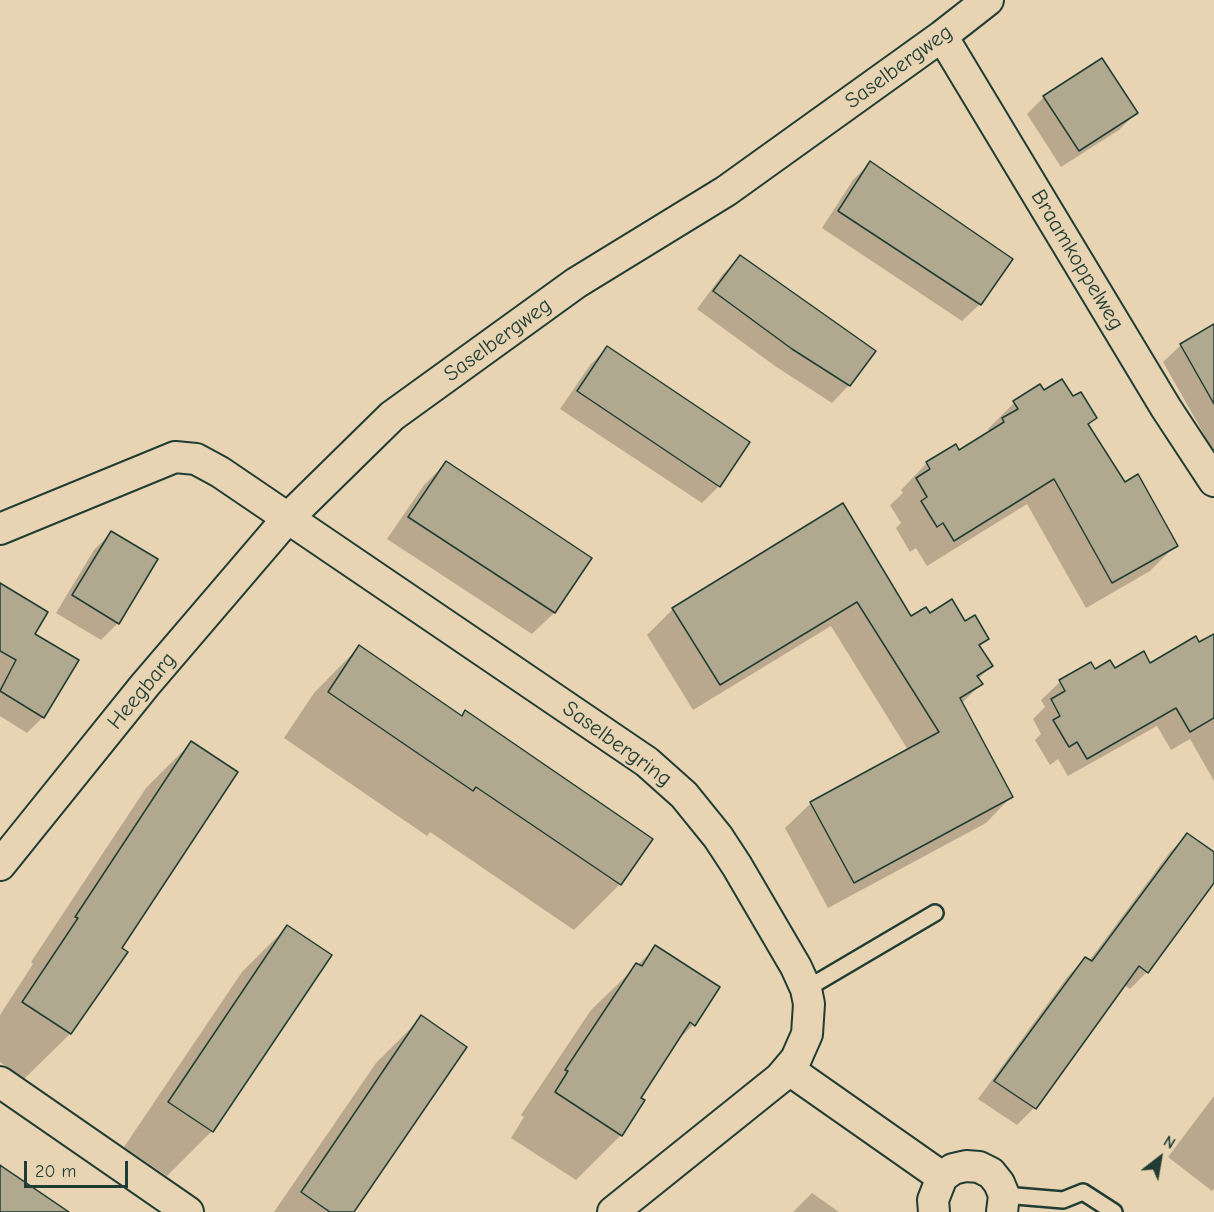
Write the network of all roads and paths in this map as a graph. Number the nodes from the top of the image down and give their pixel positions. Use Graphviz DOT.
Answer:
graph roads {
  1 [pos="988,0"];
  2 [pos="942,36"];
  3 [pos="1214,481"];
  4 [pos="287,519"];
  5 [pos="0,529"];
  6 [pos="0,865"];
  7 [pos="934,913"];
  8 [pos="806,989"];
  9 [pos="788,1069"];
  10 [pos="0,1082"];
  11 [pos="942,1177"];
  12 [pos="1003,1204"];
  13 [pos="188,1212"];
  14 [pos="613,1212"];
  15 [pos="934,1212"];
  16 [pos="1114,1212"];
  1 -- 2 [label="street, Saselbergweg"];
  2 -- 3 [label="street, Braamkoppelweg"];
  2 -- 4 [label="street, Saselbergweg"];
  4 -- 5 [label="street"];
  4 -- 6 [label="street, Heegbarg"];
  4 -- 8 [label="street, Saselbergring"];
  7 -- 8 [label="lane"];
  8 -- 9 [label="street, Saselbergring"];
  9 -- 11 [label="street"];
  9 -- 14 [label="street, Saselbergring"];
  10 -- 13 [label="street"];
  11 -- 12 [label="street"];
  11 -- 15 [label="street"];
  12 -- 16 [label="lane"];
}
